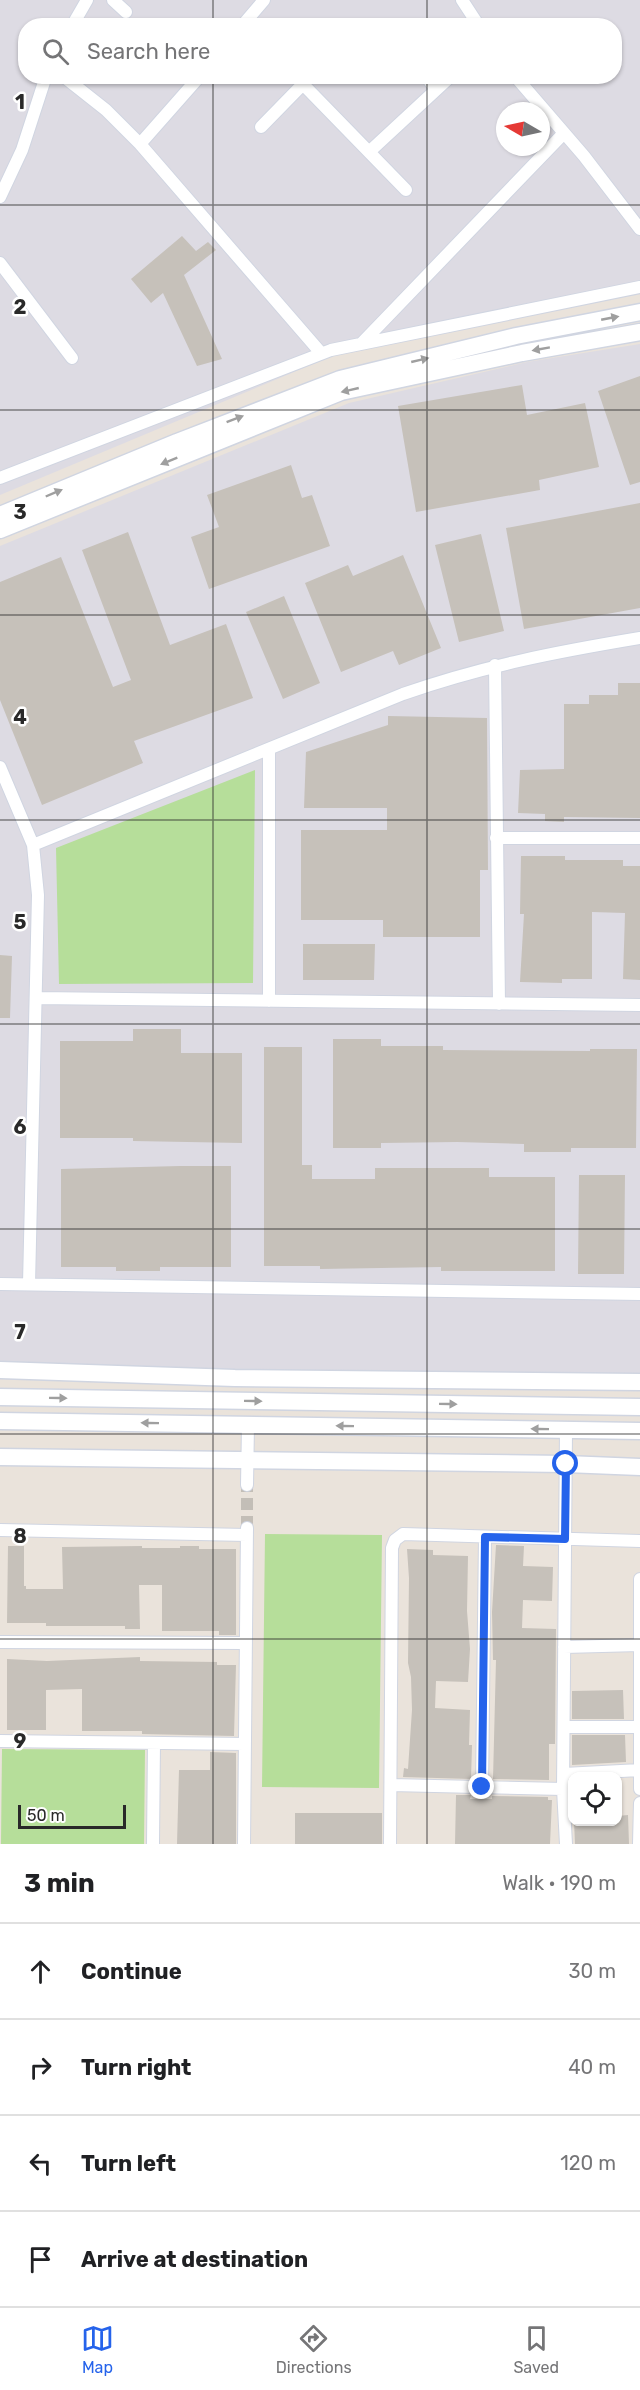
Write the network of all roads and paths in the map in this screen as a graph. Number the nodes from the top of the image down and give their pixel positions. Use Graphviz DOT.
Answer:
graph roads {
  1 [pos="87,0"];
  2 [pos="113,0"];
  3 [pos="264,0"];
  4 [pos="462,0"];
  5 [pos="126,12"];
  6 [pos="77,18"];
  7 [pos="250,18"];
  8 [pos="474,18"];
  9 [pos="43,84"];
  10 [pos="73,84"];
  11 [pos="193,84"];
  12 [pos="296,84"];
  13 [pos="303,84"];
  14 [pos="432,84"];
  15 [pos="442,84"];
  16 [pos="522,84"];
  17 [pos="436,90"];
  18 [pos="261,127"];
  19 [pos="564,133"];
  20 [pos="140,144"];
  21 [pos="369,152"];
  22 [pos="406,190"];
  23 [pos="0,197"];
  24 [pos="640,229"];
  25 [pos="0,263"];
  26 [pos="640,287"];
  27 [pos="640,312"];
  28 [pos="640,332"];
  29 [pos="361,344"];
  30 [pos="321,353"];
  31 [pos="72,358"];
  32 [pos="0,478"];
  33 [pos="0,515"];
  34 [pos="0,530"];
  35 [pos="640,638"];
  36 [pos="495,665"];
  37 [pos="269,749"];
  38 [pos="0,767"];
  39 [pos="496,838"];
  40 [pos="640,838"];
  41 [pos="33,845"];
  42 [pos="36,998"];
  43 [pos="269,1001"];
  44 [pos="500,1004"];
  45 [pos="640,1005"];
  46 [pos="0,1284"];
  47 [pos="29,1284"];
  48 [pos="640,1294"];
  49 [pos="0,1370"];
  50 [pos="640,1383"];
  51 [pos="0,1397"];
  52 [pos="640,1407"];
  53 [pos="0,1421"];
  54 [pos="248,1425"];
  55 [pos="566,1430"];
  56 [pos="640,1431"];
  57 [pos="0,1457"];
  58 [pos="247,1461"];
  59 [pos="566,1464"];
  60 [pos="640,1467"];
  61 [pos="247,1485"];
  62 [pos="0,1530"];
  63 [pos="485,1537"];
  64 [pos="565,1539"];
  65 [pos="640,1540"];
  66 [pos="640,1579"];
  67 [pos="0,1642"];
  68 [pos="246,1643"];
  69 [pos="640,1645"];
  70 [pos="564,1647"];
  71 [pos="564,1727"];
  72 [pos="640,1727"];
  73 [pos="0,1741"];
  74 [pos="154,1743"];
  75 [pos="245,1744"];
  76 [pos="640,1770"];
  77 [pos="564,1774"];
  78 [pos="391,1785"];
  79 [pos="482,1787"];
  80 [pos="563,1789"];
  81 [pos="640,1789"];
  82 [pos="640,1803"];
  83 [pos="153,1844"];
  84 [pos="244,1844"];
  85 [pos="390,1844"];
  86 [pos="566,1844"];
  87 [pos="639,1844"];
  1 -- 6 [label="street"];
  2 -- 5 [label="street"];
  3 -- 7 [label="street"];
  4 -- 8 [label="street"];
  9 -- 23 [label="street"];
  10 -- 20 [label="street"];
  11 -- 20 [label="street"];
  12 -- 18 [label="street"];
  13 -- 21 [label="street"];
  14 -- 17 [label="street"];
  15 -- 17 [label="street"];
  16 -- 19 [label="street"];
  17 -- 21 [label="street"];
  19 -- 24 [label="street"];
  19 -- 29 [label="street"];
  20 -- 30 [label="street"];
  21 -- 22 [label="street"];
  25 -- 31 [label="street"];
  26 -- 29 [label="street"];
  33 -- 27 [label="street, one-way"];
  28 -- 34 [label="street, one-way"];
  29 -- 30 [label="street"];
  30 -- 32 [label="street"];
  35 -- 36 [label="street"];
  36 -- 37 [label="street"];
  36 -- 39 [label="street"];
  37 -- 41 [label="street"];
  37 -- 43 [label="street"];
  38 -- 41 [label="street"];
  39 -- 40 [label="street"];
  39 -- 44 [label="street"];
  41 -- 42 [label="street"];
  42 -- 43 [label="street"];
  42 -- 47 [label="street"];
  43 -- 44 [label="street"];
  44 -- 45 [label="street"];
  46 -- 47 [label="street"];
  47 -- 48 [label="street"];
  49 -- 50 [label="street"];
  51 -- 52 [label="street, one-way"];
  54 -- 53 [label="street, one-way"];
  55 -- 54 [label="street, one-way"];
  54 -- 58 [label="street"];
  55 -- 56 [label="street"];
  55 -- 59 [label="street"];
  57 -- 58 [label="street"];
  58 -- 59 [label="street"];
  58 -- 61 [label="street"];
  59 -- 60 [label="street"];
  59 -- 64 [label="street"];
  62 -- 68 [label="street"];
  63 -- 64 [label="street"];
  63 -- 78 [label="street"];
  63 -- 79 [label="street"];
  64 -- 65 [label="street"];
  64 -- 70 [label="street"];
  66 -- 69 [label="street"];
  67 -- 68 [label="street"];
  68 -- 75 [label="street"];
  69 -- 70 [label="street"];
  69 -- 72 [label="street"];
  70 -- 71 [label="street"];
  71 -- 72 [label="street"];
  71 -- 77 [label="street"];
  72 -- 76 [label="street"];
  73 -- 74 [label="street"];
  74 -- 75 [label="street"];
  74 -- 83 [label="street"];
  75 -- 84 [label="street"];
  76 -- 77 [label="street"];
  76 -- 81 [label="street"];
  77 -- 80 [label="street"];
  78 -- 79 [label="street"];
  78 -- 85 [label="street"];
  79 -- 80 [label="street"];
  80 -- 86 [label="street"];
  82 -- 87 [label="street"];
}
